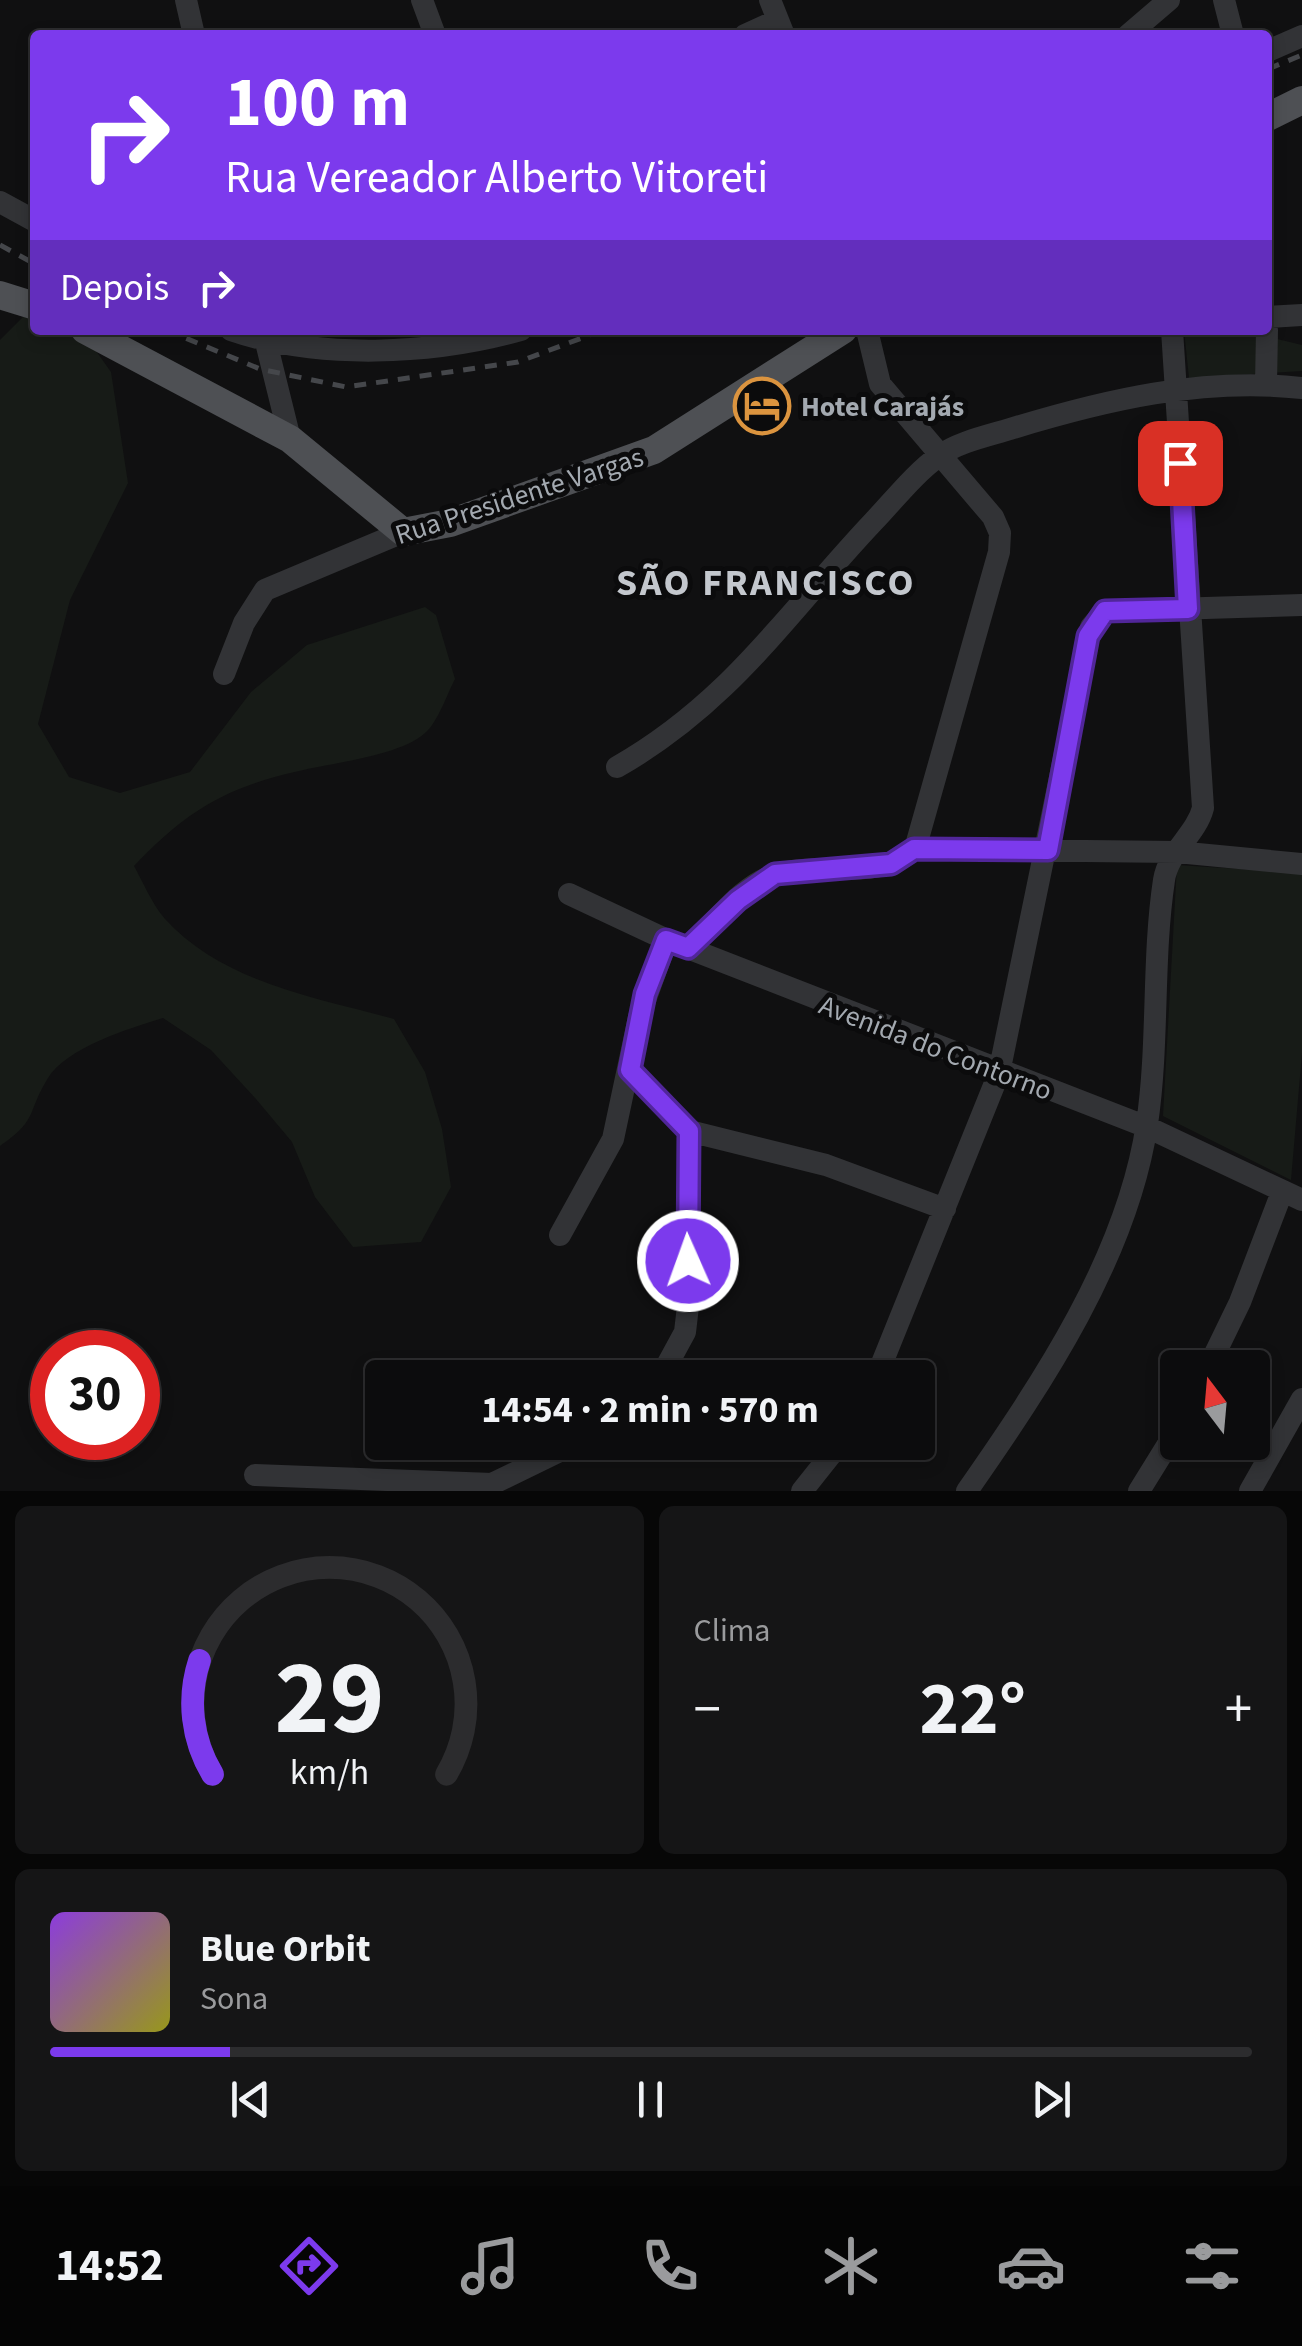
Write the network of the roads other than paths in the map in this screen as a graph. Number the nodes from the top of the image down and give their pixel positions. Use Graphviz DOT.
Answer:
graph roads {
  1 [pos="186,0"];
  2 [pos="422,0"];
  3 [pos="1168,0"];
  4 [pos="1224,0"];
  5 [pos="777,18"];
  6 [pos="193,30"];
  7 [pos="434,30"];
  8 [pos="754,30"];
  9 [pos="1134,30"];
  10 [pos="1232,30"];
  11 [pos="1302,36"];
  12 [pos="1272,49"];
  13 [pos="1302,100"];
  14 [pos="1272,115"];
  15 [pos="0,202"];
  16 [pos="30,219"];
  17 [pos="0,295"];
  18 [pos="30,304"];
  19 [pos="1279,320"];
  20 [pos="1302,328"];
  21 [pos="94,335"];
  22 [pos="503,335"];
  23 [pos="834,335"];
  24 [pos="869,335"];
  25 [pos="1172,335"];
  26 [pos="264,336"];
  27 [pos="1266,384"];
  28 [pos="1302,388"];
  29 [pos="1176,390"];
  30 [pos="290,439"];
  31 [pos="939,455"];
  32 [pos="403,532"];
  33 [pos="1302,605"];
  34 [pos="1188,609"];
  35 [pos="224,674"];
  36 [pos="617,767"];
  37 [pos="914,849"];
  38 [pos="1048,850"];
  39 [pos="1177,852"];
  40 [pos="1302,864"];
  41 [pos="569,894"];
  42 [pos="678,944"];
  43 [pos="630,1070"];
  44 [pos="999,1074"];
  45 [pos="1147,1128"];
  46 [pos="689,1131"];
  47 [pos="1292,1196"];
  48 [pos="945,1209"];
  49 [pos="560,1235"];
  50 [pos="1217,1350"];
  51 [pos="670,1360"];
  52 [pos="883,1360"];
  53 [pos="1302,1399"];
  54 [pos="1160,1457"];
  55 [pos="543,1460"];
  56 [pos="827,1460"];
  57 [pos="255,1475"];
  58 [pos="323,1484"];
  59 [pos="491,1487"];
  60 [pos="802,1491"];
  61 [pos="967,1491"];
  62 [pos="1139,1491"];
  63 [pos="1250,1491"];
  1 -- 6 [label="street"];
  2 -- 7 [label="street"];
  3 -- 9 [label="street"];
  4 -- 10 [label="street"];
  5 -- 8 [label="street"];
  11 -- 12 [label="street"];
  13 -- 14 [label="main road"];
  15 -- 16 [label="street"];
  17 -- 18 [label="main road"];
  19 -- 20 [label="street"];
  19 -- 27 [label="street"];
  21 -- 30 [label="main road"];
  22 -- 26 [label="street"];
  23 -- 32 [label="main road, Rua Presidente Vargas"];
  24 -- 31 [label="street"];
  25 -- 29 [label="street"];
  26 -- 30 [label="street"];
  27 -- 28 [label="street"];
  27 -- 29 [label="street"];
  29 -- 31 [label="street"];
  29 -- 34 [label="street"];
  30 -- 32 [label="main road"];
  31 -- 36 [label="street"];
  31 -- 37 [label="street"];
  32 -- 35 [label="street, Rua Presidente Vargas"];
  33 -- 34 [label="street"];
  34 -- 38 [label="street"];
  34 -- 39 [label="street"];
  37 -- 38 [label="street"];
  37 -- 42 [label="street"];
  38 -- 39 [label="street"];
  38 -- 44 [label="street"];
  39 -- 40 [label="street"];
  39 -- 45 [label="street"];
  41 -- 42 [label="street, Avenida do Contorno"];
  42 -- 43 [label="street"];
  42 -- 44 [label="street, Avenida do Contorno"];
  43 -- 46 [label="street"];
  43 -- 49 [label="street"];
  44 -- 45 [label="street, Avenida do Contorno"];
  44 -- 48 [label="street"];
  45 -- 47 [label="street, Avenida do Contorno"];
  45 -- 61 [label="street"];
  46 -- 48 [label="street"];
  46 -- 51 [label="street"];
  47 -- 50 [label="street"];
  48 -- 52 [label="street"];
  53 -- 63 [label="street"];
  54 -- 62 [label="street"];
  55 -- 59 [label="street"];
  56 -- 60 [label="street"];
  57 -- 58 [label="street"];
  58 -- 59 [label="street"];
}
